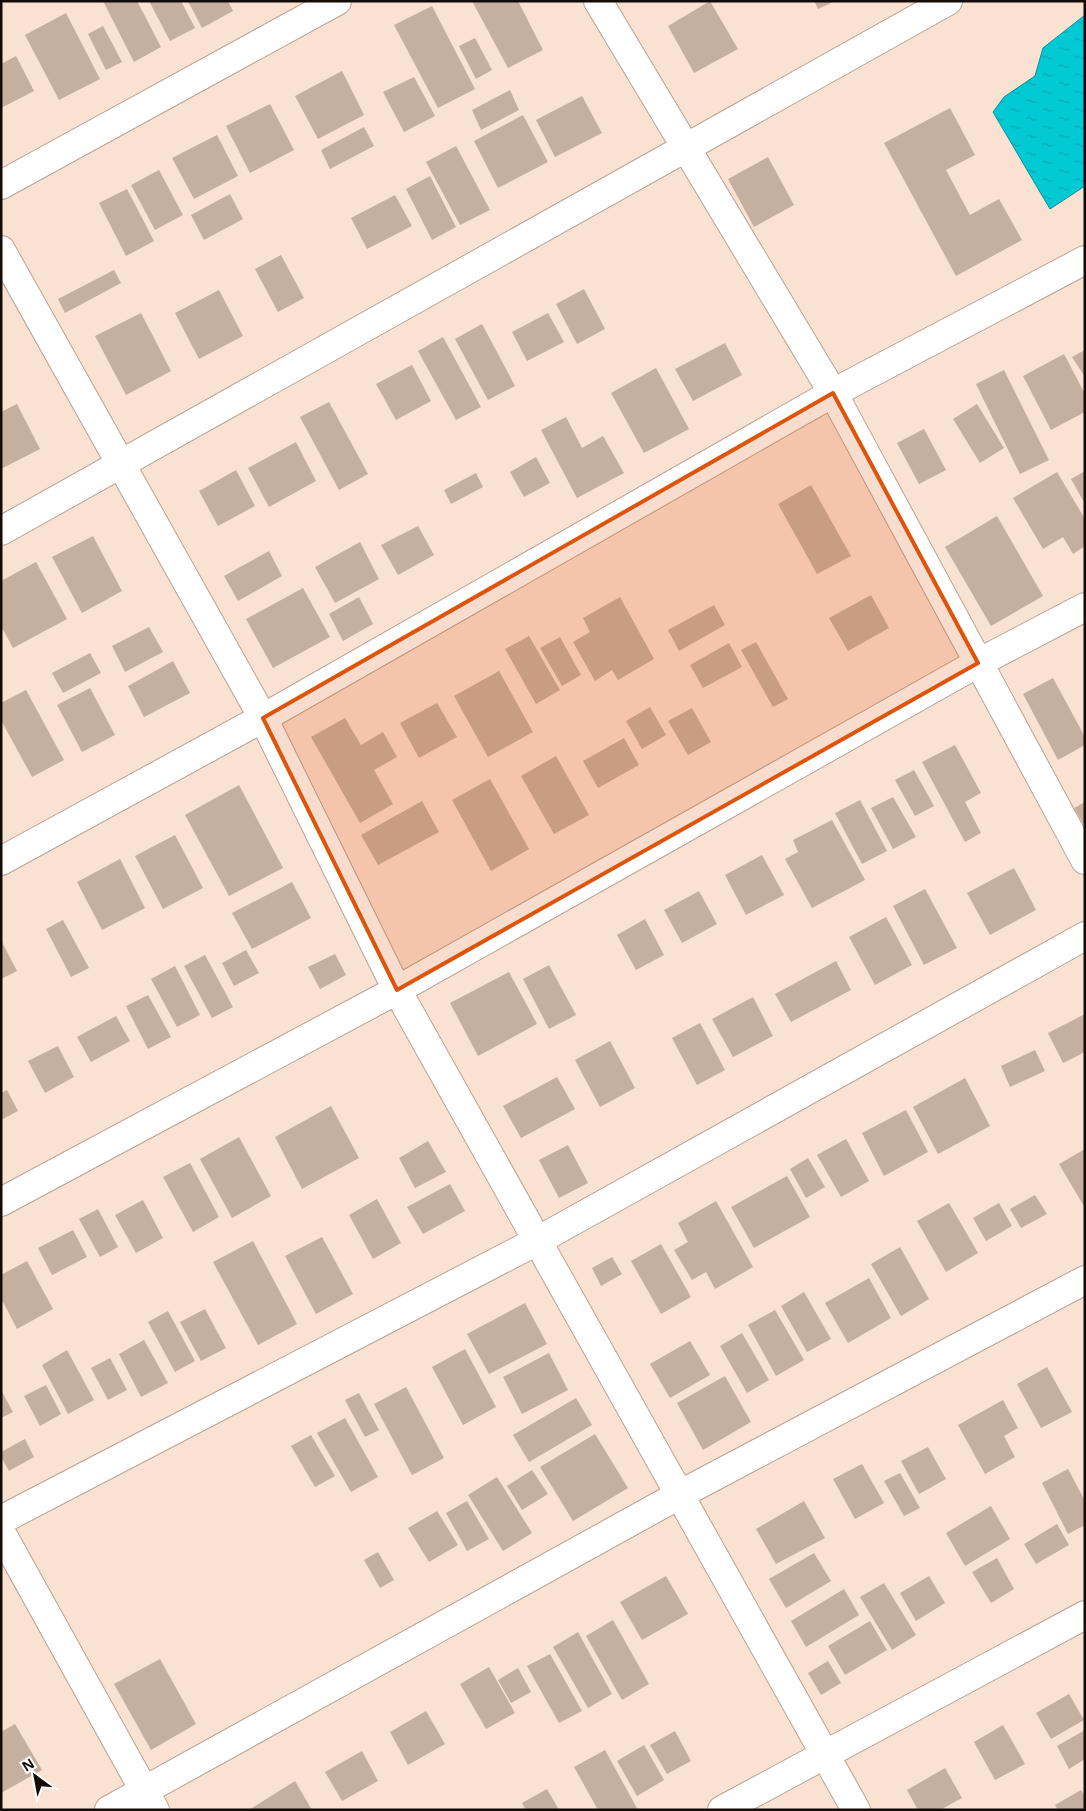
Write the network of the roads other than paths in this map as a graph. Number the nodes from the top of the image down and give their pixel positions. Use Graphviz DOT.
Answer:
graph roads {
  1 [pos="337,1"];
  2 [pos="598,1"];
  3 [pos="948,1"];
  4 [pos="684,148"];
  5 [pos="1,185"];
  6 [pos="1,250"];
  7 [pos="1085,260"];
  8 [pos="833,393"];
  9 [pos="122,463"];
  10 [pos="1,531"];
  11 [pos="1085,607"];
  12 [pos="978,663"];
  13 [pos="263,718"];
  14 [pos="1085,860"];
  15 [pos="1,861"];
  16 [pos="1085,936"];
  17 [pos="397,990"];
  18 [pos="1,1202"];
  19 [pos="537,1241"];
  20 [pos="1085,1280"];
  21 [pos="679,1495"];
  22 [pos="1,1520"];
  23 [pos="1,1532"];
  24 [pos="1085,1615"];
  25 [pos="824,1754"];
  26 [pos="150,1800"];
  27 [pos="110,1810"];
  28 [pos="722,1810"];
  29 [pos="856,1810"];
  1 -- 5 [label="street"];
  2 -- 4 [label="street"];
  3 -- 4 [label="street"];
  4 -- 8 [label="street"];
  4 -- 9 [label="street"];
  6 -- 9 [label="street"];
  7 -- 8 [label="street"];
  8 -- 12 [label="street"];
  8 -- 13 [label="street"];
  9 -- 10 [label="street"];
  9 -- 13 [label="street"];
  11 -- 12 [label="street"];
  12 -- 14 [label="street"];
  12 -- 17 [label="street"];
  13 -- 15 [label="street"];
  13 -- 17 [label="street"];
  16 -- 19 [label="street"];
  17 -- 18 [label="street"];
  17 -- 19 [label="street"];
  19 -- 21 [label="street"];
  19 -- 22 [label="street"];
  20 -- 21 [label="street"];
  21 -- 25 [label="street"];
  21 -- 26 [label="street"];
  23 -- 26 [label="street"];
  24 -- 25 [label="street"];
  25 -- 28 [label="street"];
  25 -- 29 [label="street"];
  26 -- 27 [label="street"];
}
